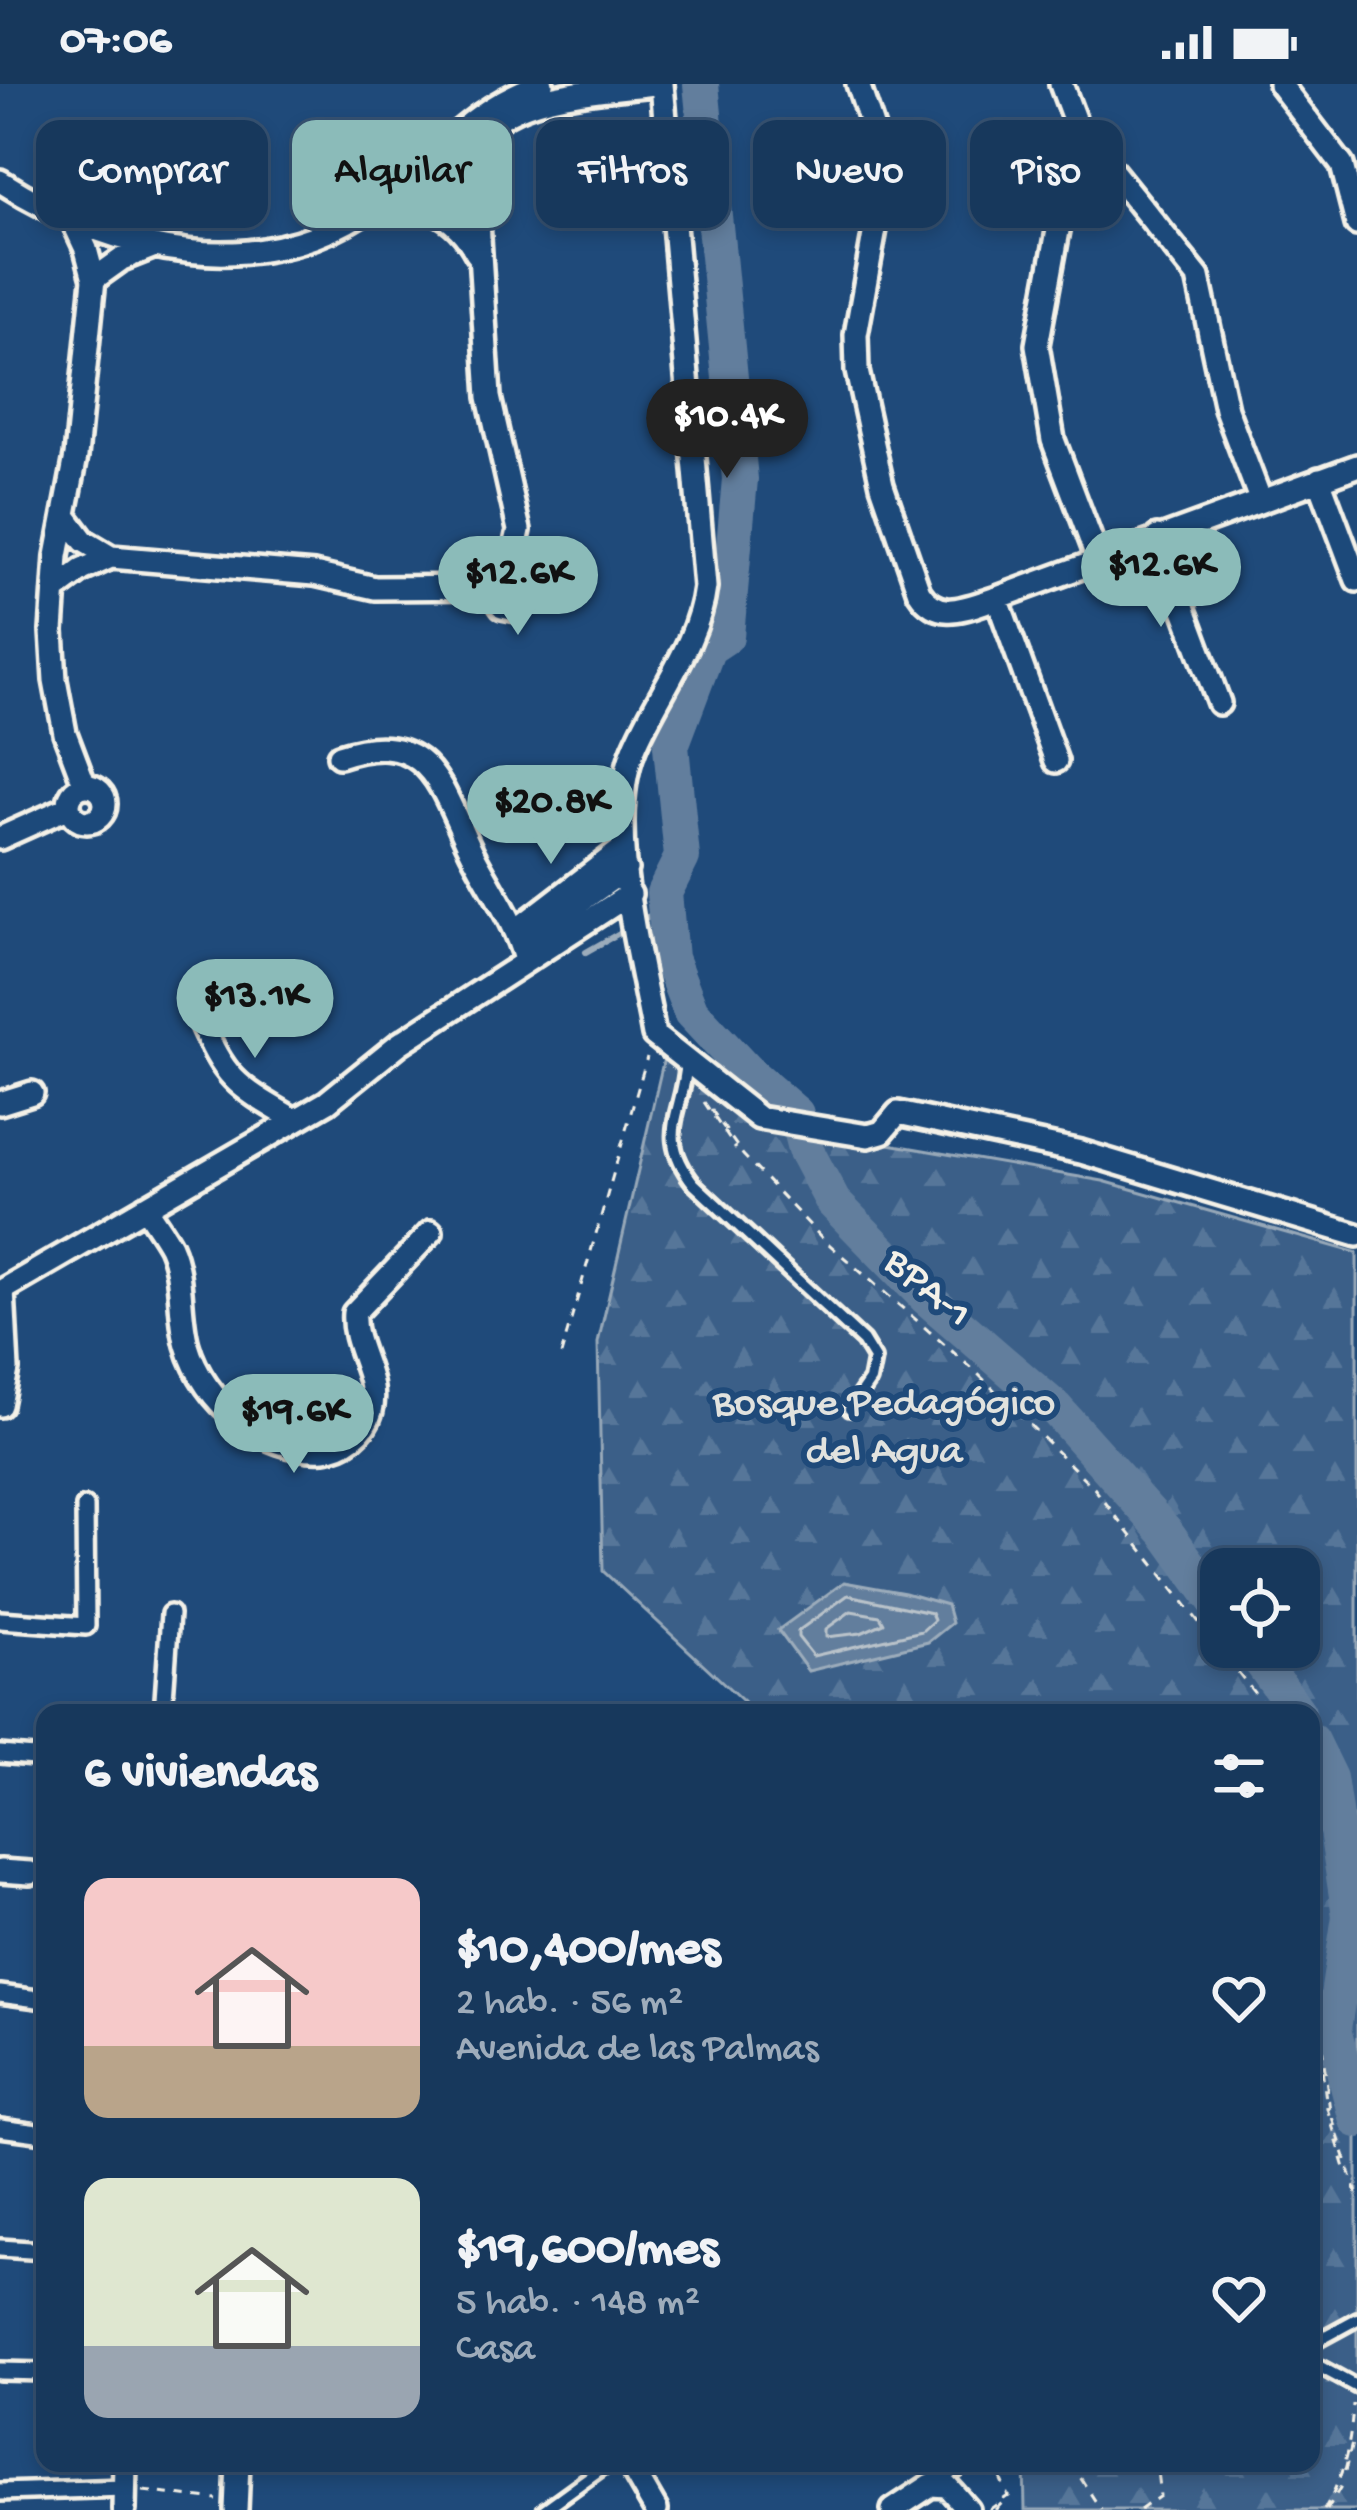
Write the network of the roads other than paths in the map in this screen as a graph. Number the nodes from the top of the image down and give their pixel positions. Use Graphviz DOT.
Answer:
graph roads {
  1 [pos="542,84"];
  2 [pos="658,84"];
  3 [pos="858,84"];
  4 [pos="1061,84"];
  5 [pos="1280,84"];
  6 [pos="476,120"];
  7 [pos="1074,120"];
  8 [pos="0,182"];
  9 [pos="1123,184"];
  10 [pos="36,200"];
  11 [pos="1357,224"];
  12 [pos="76,228"];
  13 [pos="100,228"];
  14 [pos="331,228"];
  15 [pos="460,228"];
  16 [pos="1058,228"];
  17 [pos="155,246"];
  18 [pos="480,260"];
  19 [pos="94,279"];
  20 [pos="1357,466"];
  21 [pos="1319,479"];
  22 [pos="1260,499"];
  23 [pos="65,517"];
  24 [pos="1157,537"];
  25 [pos="111,557"];
  26 [pos="1098,559"];
  27 [pos="1357,580"];
  28 [pos="55,590"];
  29 [pos="997,598"];
  30 [pos="1219,703"];
  31 [pos="339,756"];
  32 [pos="1057,761"];
  33 [pos="86,786"];
  34 [pos="69,808"];
  35 [pos="0,838"];
  36 [pos="624,859"];
  37 [pos="632,903"];
  38 [pos="520,945"];
  39 [pos="199,1016"];
  40 [pos="687,1070"];
  41 [pos="32,1093"];
  42 [pos="0,1102"];
  43 [pos="295,1120"];
  44 [pos="145,1207"];
  45 [pos="431,1232"];
  46 [pos="1357,1235"];
  47 [pos="2,1288"];
  48 [pos="0,1405"];
  49 [pos="850,1409"];
  50 [pos="85,1507"];
  51 [pos="170,1614"];
  52 [pos="0,1619"];
  53 [pos="164,1704"];
  54 [pos="0,1754"];
  55 [pos="36,1757"];
  56 [pos="0,1870"];
  57 [pos="30,1874"];
  58 [pos="0,1994"];
  59 [pos="36,1999"];
  60 [pos="0,2128"];
  61 [pos="36,2133"];
  62 [pos="0,2248"];
  63 [pos="36,2250"];
  64 [pos="1357,2319"];
  65 [pos="1320,2339"];
  66 [pos="1320,2367"];
  67 [pos="0,2371"];
  68 [pos="36,2372"];
  69 [pos="1356,2387"];
  70 [pos="238,2472"];
  71 [pos="597,2472"];
  72 [pos="634,2472"];
  73 [pos="952,2472"];
  74 [pos="931,2485"];
  75 [pos="0,2492"];
  76 [pos="124,2499"];
  77 [pos="236,2506"];
  78 [pos="544,2510"];
  79 [pos="656,2510"];
  80 [pos="892,2510"];
  81 [pos="968,2510"];
  1 -- 6 [label="street"];
  2 -- 18 [label="street"];
  2 -- 36 [label="street"];
  3 -- 29 [label="street"];
  4 -- 7 [label="street"];
  5 -- 11 [label="street"];
  8 -- 10 [label="street"];
  9 -- 22 [label="street"];
  12 -- 19 [label="street"];
  13 -- 17 [label="street"];
  14 -- 17 [label="street"];
  15 -- 18 [label="street"];
  16 -- 26 [label="street"];
  17 -- 19 [label="street"];
  18 -- 25 [label="street"];
  19 -- 23 [label="street"];
  20 -- 21 [label="street"];
  21 -- 22 [label="street"];
  21 -- 27 [label="street"];
  22 -- 24 [label="street"];
  23 -- 25 [label="street"];
  23 -- 28 [label="street"];
  24 -- 26 [label="street"];
  24 -- 30 [label="street"];
  25 -- 28 [label="street"];
  26 -- 29 [label="street"];
  28 -- 33 [label="street"];
  29 -- 32 [label="street"];
  31 -- 38 [label="street"];
  33 -- 34 [label="street"];
  33 -- 34 [label="street"];
  34 -- 35 [label="street"];
  36 -- 37 [label="street"];
  36 -- 38 [label="street"];
  37 -- 38 [label="street"];
  37 -- 40 [label="street"];
  38 -- 43 [label="street"];
  39 -- 43 [label="street"];
  40 -- 46 [label="street"];
  40 -- 49 [label="lane"];
  41 -- 42 [label="street"];
  43 -- 44 [label="street"];
  44 -- 45 [label="street"];
  44 -- 47 [label="street"];
  47 -- 48 [label="street"];
  50 -- 52 [label="street"];
  51 -- 53 [label="street"];
  54 -- 55 [label="street"];
  56 -- 57 [label="street"];
  58 -- 59 [label="street"];
  60 -- 61 [label="street"];
  62 -- 63 [label="street"];
  64 -- 65 [label="lane"];
  66 -- 69 [label="lane"];
  67 -- 68 [label="street"];
  70 -- 77 [label="street"];
  71 -- 78 [label="lane"];
  72 -- 79 [label="street"];
  73 -- 74 [label="lane"];
  74 -- 80 [label="street"];
  74 -- 81 [label="street"];
  75 -- 76 [label="street"];
}
